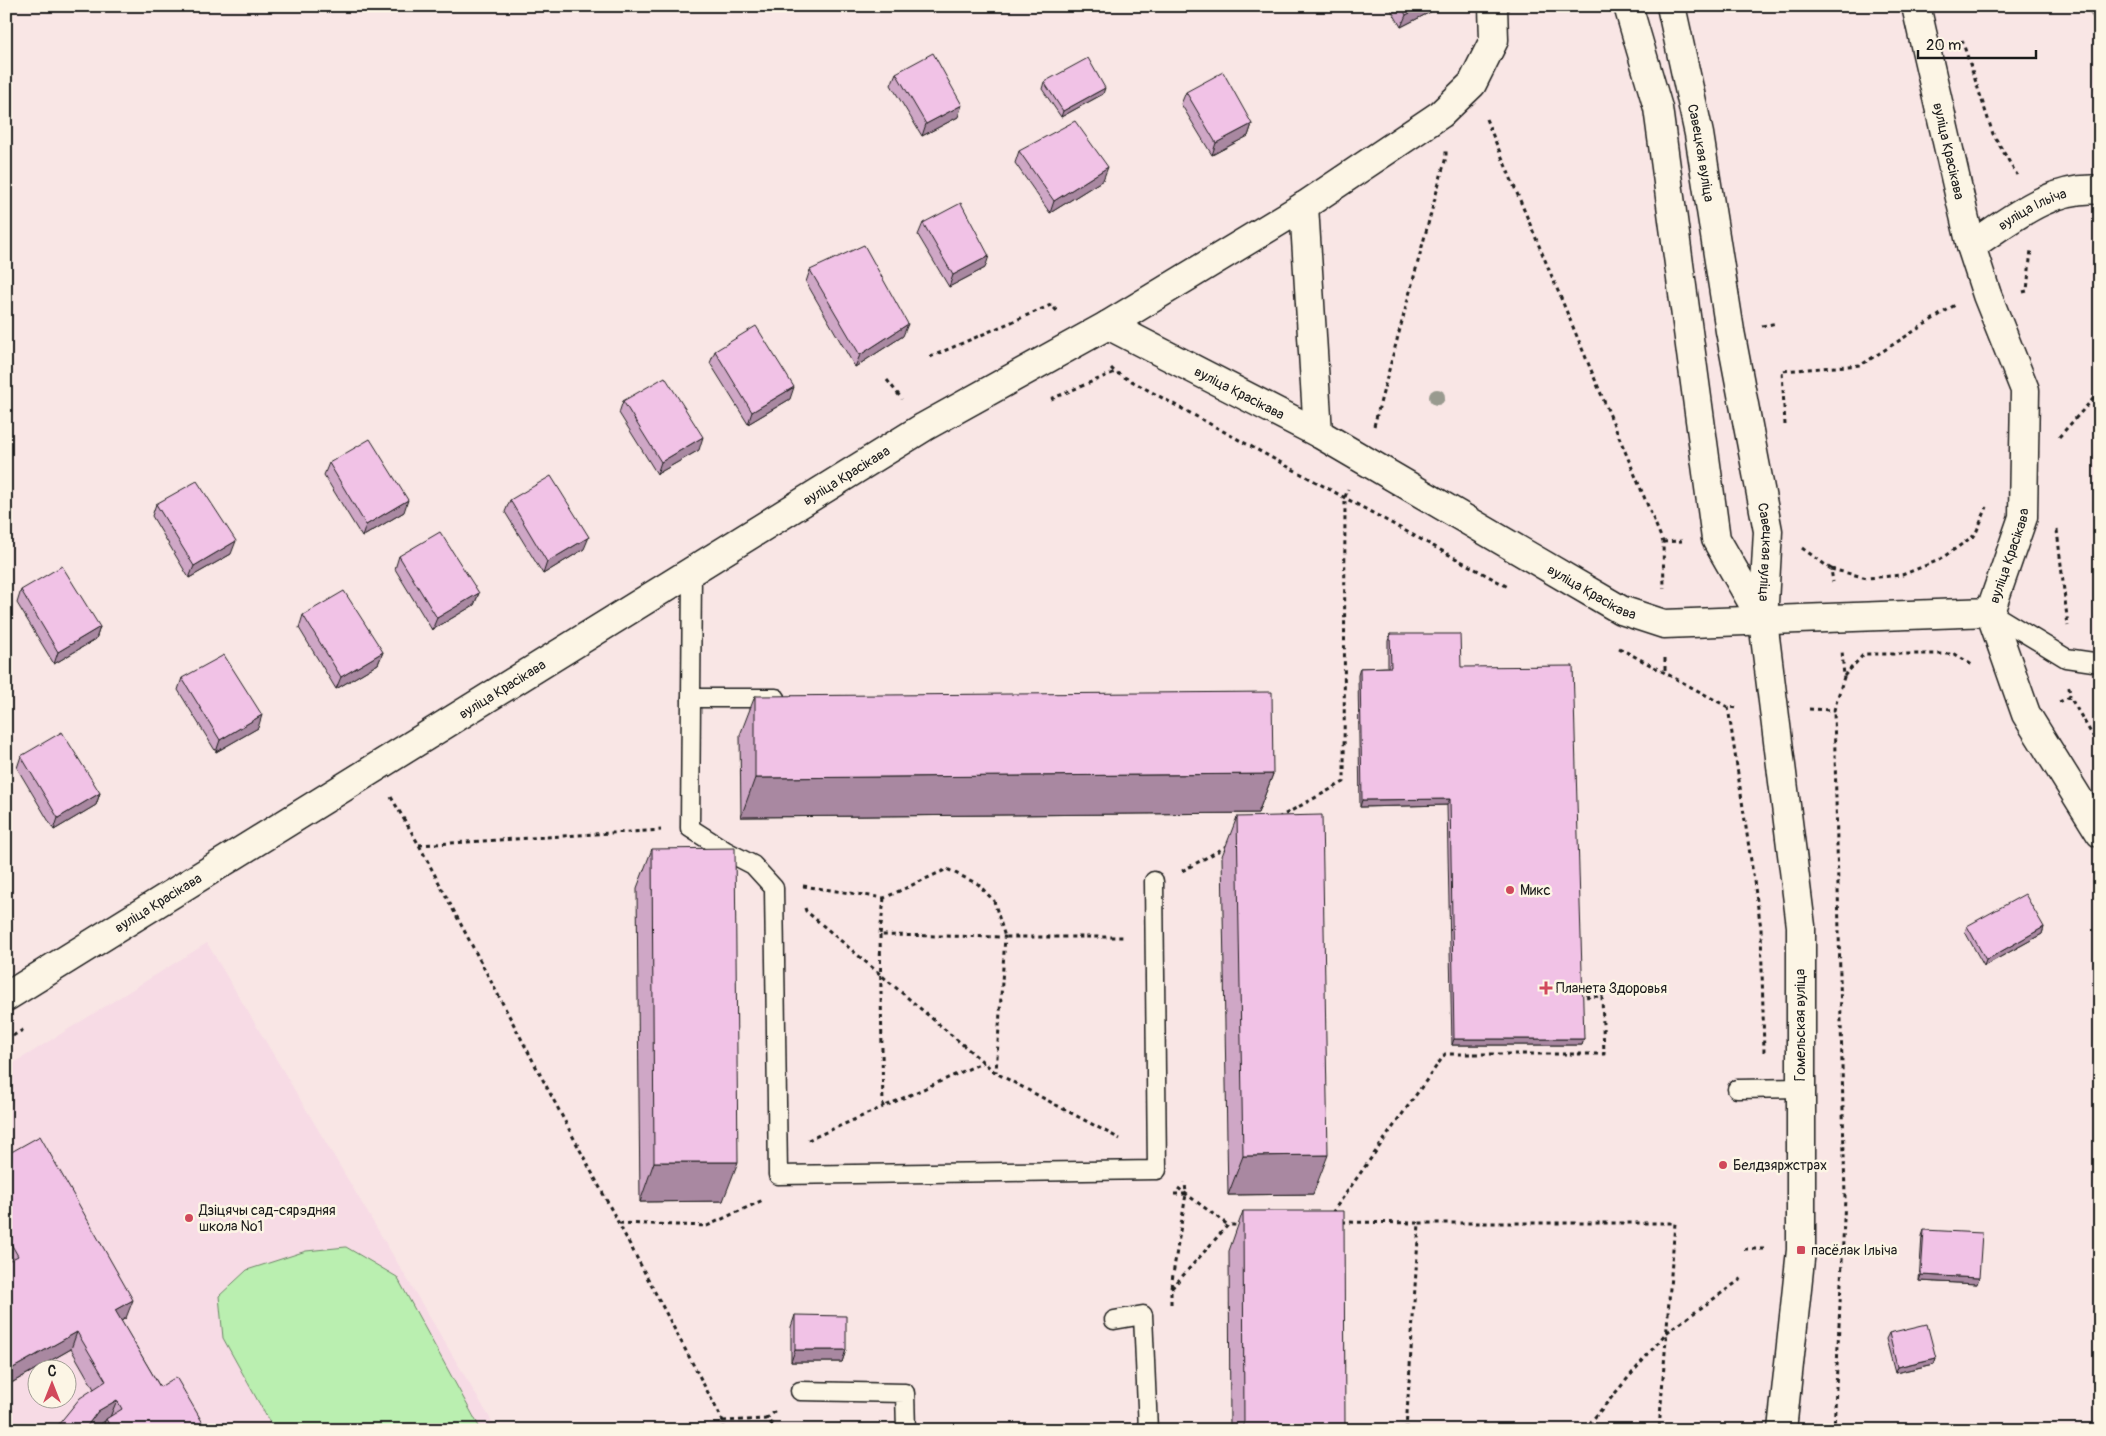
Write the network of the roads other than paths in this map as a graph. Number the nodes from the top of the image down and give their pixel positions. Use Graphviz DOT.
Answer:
graph roads {
  1 [pos="1493,6"];
  2 [pos="1628,6"];
  3 [pos="1671,6"];
  4 [pos="1916,6"];
  5 [pos="2100,190"];
  6 [pos="1304,206"];
  7 [pos="1971,246"];
  8 [pos="1108,325"];
  9 [pos="1318,433"];
  10 [pos="692,571"];
  11 [pos="1990,612"];
  12 [pos="1763,621"];
  13 [pos="2100,663"];
  14 [pos="691,698"];
  15 [pos="790,698"];
  16 [pos="2100,834"];
  17 [pos="1154,881"];
  18 [pos="6,997"];
  19 [pos="1800,1088"];
  20 [pos="1737,1089"];
  21 [pos="1114,1320"];
  22 [pos="800,1391"];
  23 [pos="906,1430"];
  24 [pos="1148,1430"];
  25 [pos="1782,1430"];
  1 -- 6 [label="street"];
  2 -- 12 [label="street, Савецкая вуліца"];
  3 -- 12 [label="street, Савецкая вуліца"];
  4 -- 7 [label="street, вуліца Красікава"];
  5 -- 7 [label="street, вуліца Ільіча"];
  6 -- 8 [label="street"];
  6 -- 9 [label="street"];
  7 -- 11 [label="street, вуліца Красікава"];
  8 -- 9 [label="street, вуліца Красікава"];
  8 -- 10 [label="street, вуліца Красікава"];
  9 -- 12 [label="street, вуліца Красікава"];
  10 -- 14 [label="lane"];
  10 -- 18 [label="street, вуліца Красікава"];
  11 -- 12 [label="street, вуліца Красікава"];
  11 -- 13 [label="lane"];
  11 -- 16 [label="street"];
  12 -- 19 [label="street, Гомельская вуліца"];
  14 -- 15 [label="lane"];
  14 -- 17 [label="lane"];
  19 -- 20 [label="lane"];
  19 -- 25 [label="street, Гомельская вуліца"];
  21 -- 24 [label="lane"];
  22 -- 23 [label="lane"];
}
